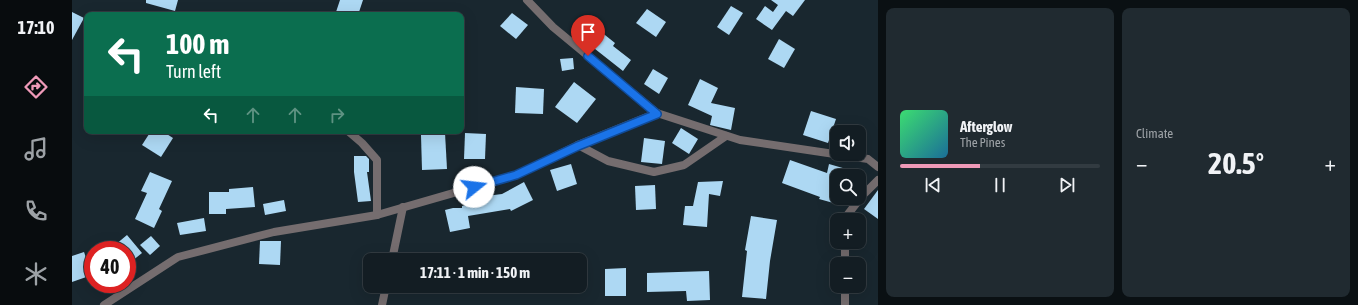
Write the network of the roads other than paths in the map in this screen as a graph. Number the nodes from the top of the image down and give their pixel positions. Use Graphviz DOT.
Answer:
graph roads {
  1 [pos="527,0"];
  2 [pos="657,114"];
  3 [pos="352,134"];
  4 [pos="726,136"];
  5 [pos="578,146"];
  6 [pos="878,167"];
  7 [pos="878,180"];
  8 [pos="403,207"];
  9 [pos="849,213"];
  10 [pos="378,215"];
  11 [pos="393,253"];
  12 [pos="385,293"];
  13 [pos="845,293"];
  14 [pos="107,305"];
  15 [pos="382,305"];
  16 [pos="845,305"];
  1 -- 2 [label="street"];
  2 -- 4 [label="street"];
  2 -- 5 [label="street"];
  3 -- 10 [label="street"];
  4 -- 5 [label="street"];
  4 -- 6 [label="street"];
  5 -- 8 [label="street"];
  7 -- 9 [label="street"];
  8 -- 10 [label="street"];
  8 -- 11 [label="street"];
  10 -- 14 [label="street"];
  12 -- 15 [label="street"];
  13 -- 16 [label="street"];
}
